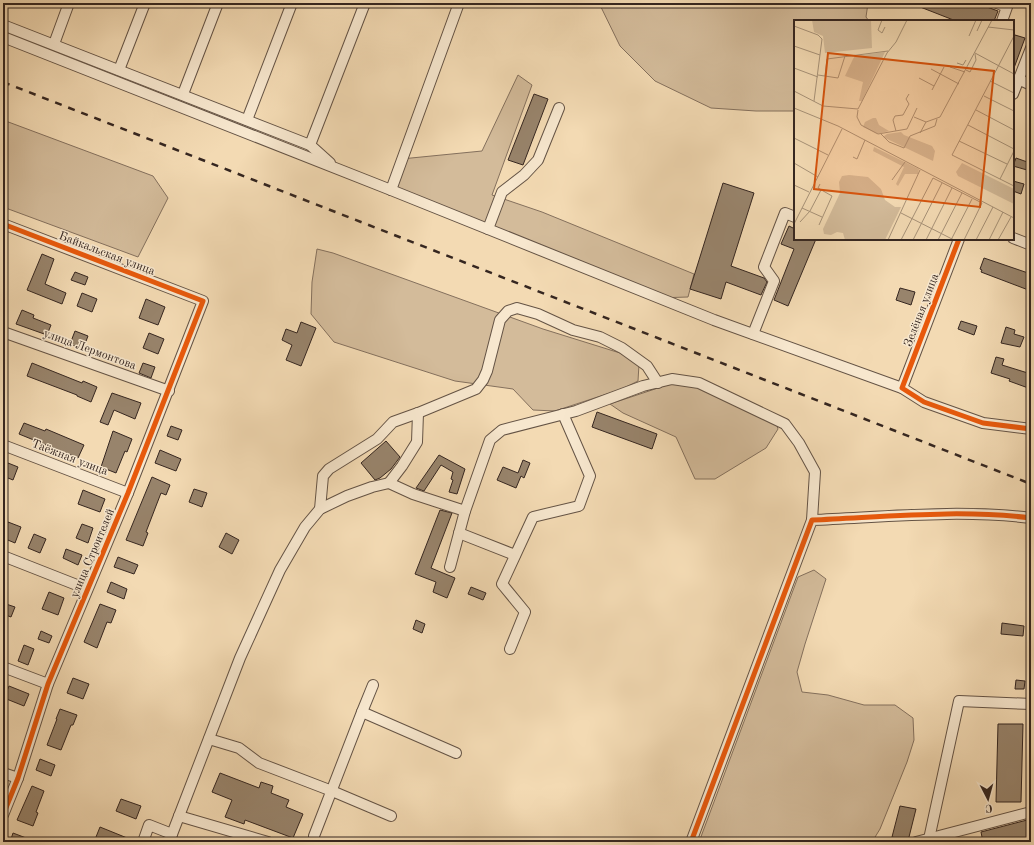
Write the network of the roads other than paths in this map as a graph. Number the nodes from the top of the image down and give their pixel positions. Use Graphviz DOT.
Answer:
graph roads {
  1 [pos="69,3"];
  2 [pos="145,3"];
  3 [pos="218,3"];
  4 [pos="292,3"];
  5 [pos="365,3"];
  6 [pos="459,3"];
  7 [pos="997,3"];
  8 [pos="1002,20"];
  9 [pos="3,25"];
  10 [pos="3,37"];
  11 [pos="54,44"];
  12 [pos="1031,48"];
  13 [pos="119,70"];
  14 [pos="1018,79"];
  15 [pos="1031,85"];
  16 [pos="1014,91"];
  17 [pos="183,94"];
  18 [pos="559,108"];
  19 [pos="247,120"];
  20 [pos="310,145"];
  21 [pos="336,168"];
  22 [pos="391,190"];
  23 [pos="794,217"];
  24 [pos="3,224"];
  25 [pos="488,229"];
  26 [pos="1014,238"];
  27 [pos="959,240"];
  28 [pos="1031,245"];
  29 [pos="203,301"];
  30 [pos="3,332"];
  31 [pos="753,334"];
  32 [pos="658,383"];
  33 [pos="902,388"];
  34 [pos="169,391"];
  35 [pos="418,413"];
  36 [pos="563,414"];
  37 [pos="1031,429"];
  38 [pos="3,445"];
  39 [pos="388,483"];
  40 [pos="128,493"];
  41 [pos="320,509"];
  42 [pos="465,511"];
  43 [pos="1031,518"];
  44 [pos="812,520"];
  45 [pos="459,533"];
  46 [pos="515,555"];
  47 [pos="3,556"];
  48 [pos="450,567"];
  49 [pos="87,589"];
  50 [pos="510,649"];
  51 [pos="3,667"];
  52 [pos="48,684"];
  53 [pos="373,685"];
  54 [pos="1031,704"];
  55 [pos="362,712"];
  56 [pos="209,739"];
  57 [pos="456,753"];
  58 [pos="3,773"];
  59 [pos="18,778"];
  60 [pos="332,791"];
  61 [pos="1031,812"];
  62 [pos="3,815"];
  63 [pos="179,816"];
  64 [pos="390,816"];
  65 [pos="314,836"];
  66 [pos="170,838"];
  67 [pos="929,839"];
  68 [pos="143,842"];
  69 [pos="268,842"];
  70 [pos="691,842"];
  71 [pos="916,842"];
  1 -- 11 [label="street"];
  2 -- 13 [label="street"];
  3 -- 17 [label="street"];
  4 -- 19 [label="street"];
  5 -- 20 [label="street"];
  6 -- 22 [label="street"];
  7 -- 8 [label="street"];
  9 -- 11 [label="street"];
  10 -- 21 [label="street"];
  11 -- 13 [label="street"];
  12 -- 14 [label="street"];
  13 -- 17 [label="street"];
  14 -- 15 [label="street"];
  14 -- 16 [label="street"];
  17 -- 19 [label="street"];
  18 -- 25 [label="street"];
  19 -- 20 [label="street"];
  20 -- 21 [label="street"];
  21 -- 22 [label="street"];
  22 -- 25 [label="street"];
  23 -- 31 [label="street"];
  24 -- 29 [label="street, Байкальская улица"];
  25 -- 31 [label="street"];
  26 -- 28 [label="street"];
  27 -- 33 [label="street, Зелёная улица"];
  29 -- 34 [label="street, улица Строителей"];
  30 -- 34 [label="street, улица Лермонтова"];
  31 -- 33 [label="street"];
  32 -- 35 [label="street"];
  32 -- 36 [label="street"];
  32 -- 44 [label="street"];
  33 -- 37 [label="street"];
  34 -- 40 [label="street, улица Строителей"];
  35 -- 39 [label="street"];
  35 -- 41 [label="street"];
  36 -- 42 [label="street"];
  36 -- 46 [label="street"];
  38 -- 40 [label="street, Таёжная улица"];
  39 -- 41 [label="street"];
  39 -- 42 [label="street"];
  40 -- 49 [label="street, улица Строителей"];
  41 -- 56 [label="street"];
  42 -- 45 [label="street"];
  43 -- 44 [label="street"];
  44 -- 70 [label="street"];
  45 -- 46 [label="street"];
  45 -- 48 [label="street"];
  46 -- 50 [label="street"];
  47 -- 49 [label="street"];
  49 -- 52 [label="street, улица Строителей"];
  51 -- 52 [label="street"];
  52 -- 59 [label="street, улица Строителей"];
  53 -- 55 [label="street"];
  54 -- 67 [label="street"];
  55 -- 57 [label="street"];
  55 -- 60 [label="street"];
  56 -- 60 [label="street"];
  56 -- 63 [label="street"];
  58 -- 59 [label="street"];
  59 -- 62 [label="street, улица Строителей"];
  60 -- 64 [label="street"];
  60 -- 65 [label="street"];
  61 -- 67 [label="street"];
  63 -- 66 [label="street"];
  63 -- 69 [label="street"];
  66 -- 68 [label="street"];
  67 -- 71 [label="street"];
}
